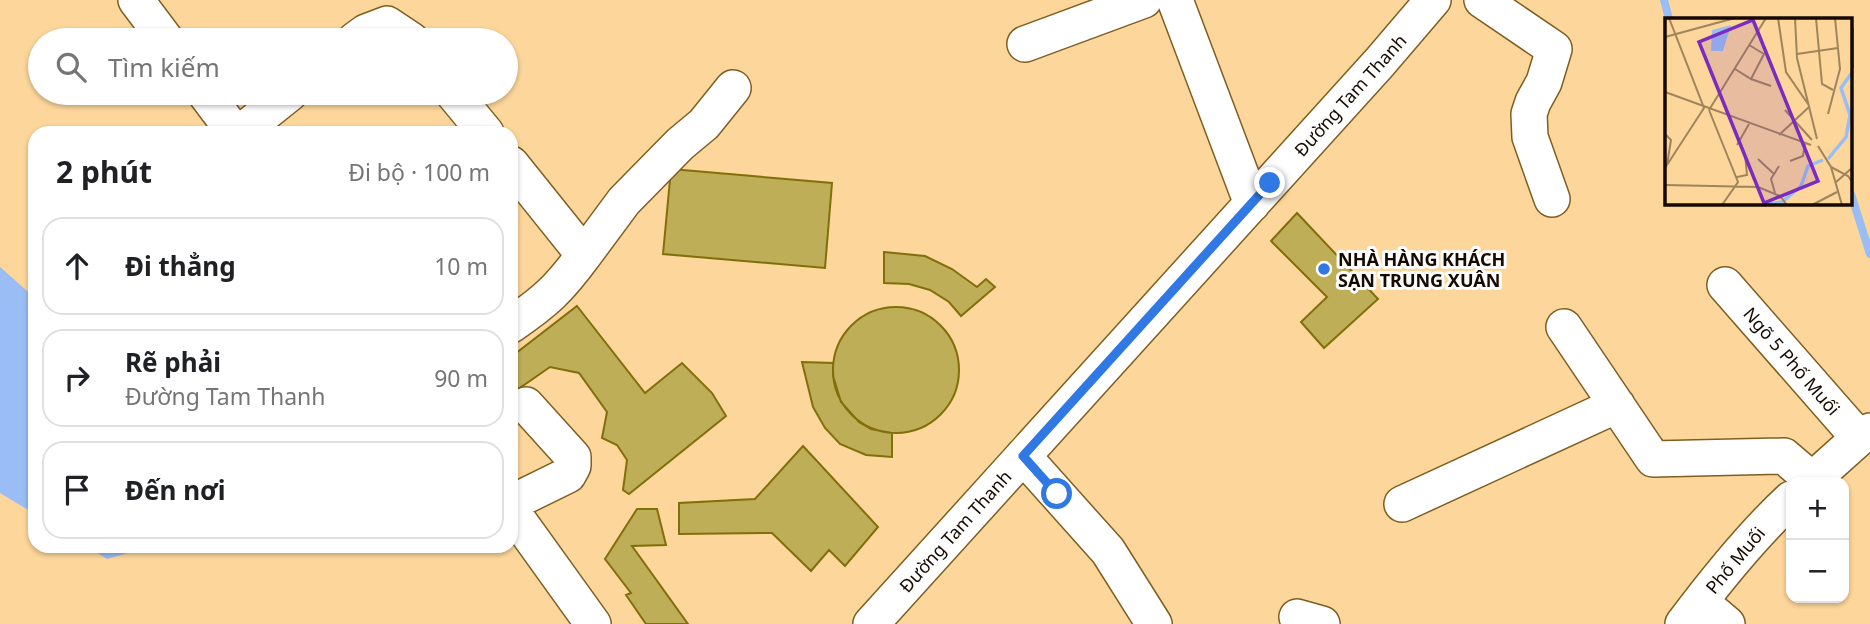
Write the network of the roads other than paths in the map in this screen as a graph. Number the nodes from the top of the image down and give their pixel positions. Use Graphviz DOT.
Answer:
graph roads {
  1 [pos="136,0"];
  2 [pos="1144,0"];
  3 [pos="1175,0"];
  4 [pos="1433,0"];
  5 [pos="1482,0"];
  6 [pos="157,28"];
  7 [pos="376,28"];
  8 [pos="393,28"];
  9 [pos="1025,44"];
  10 [pos="733,88"];
  11 [pos="215,105"];
  12 [pos="274,105"];
  13 [pos="463,105"];
  14 [pos="231,126"];
  15 [pos="246,126"];
  16 [pos="480,126"];
  17 [pos="518,173"];
  18 [pos="1552,199"];
  19 [pos="1252,204"];
  20 [pos="584,255"];
  21 [pos="1725,285"];
  22 [pos="518,320"];
  23 [pos="1564,327"];
  24 [pos="526,405"];
  25 [pos="1617,405"];
  26 [pos="1864,434"];
  27 [pos="1023,456"];
  28 [pos="1798,477"];
  29 [pos="1815,477"];
  30 [pos="518,500"];
  31 [pos="1786,504"];
  32 [pos="1402,505"];
  33 [pos="518,520"];
  34 [pos="1692,613"];
  35 [pos="593,624"];
  36 [pos="871,624"];
  37 [pos="1153,624"];
  38 [pos="1727,624"];
  1 -- 6 [label="street"];
  2 -- 9 [label="street"];
  3 -- 19 [label="street"];
  4 -- 19 [label="street, Đường Tam Thanh"];
  5 -- 18 [label="street"];
  7 -- 8 [label="street"];
  10 -- 20 [label="street"];
  11 -- 14 [label="street"];
  12 -- 15 [label="street"];
  13 -- 16 [label="street"];
  17 -- 20 [label="street"];
  19 -- 27 [label="street, Đường Tam Thanh"];
  20 -- 22 [label="street"];
  21 -- 26 [label="street, Ngõ 5 Phố Muối"];
  23 -- 25 [label="street"];
  24 -- 30 [label="street"];
  25 -- 28 [label="street"];
  25 -- 32 [label="street"];
  26 -- 29 [label="street, Phố Muối"];
  27 -- 36 [label="street, Đường Tam Thanh"];
  27 -- 37 [label="street"];
  31 -- 34 [label="street, Phố Muối"];
  33 -- 35 [label="street"];
  34 -- 38 [label="street"];
}
